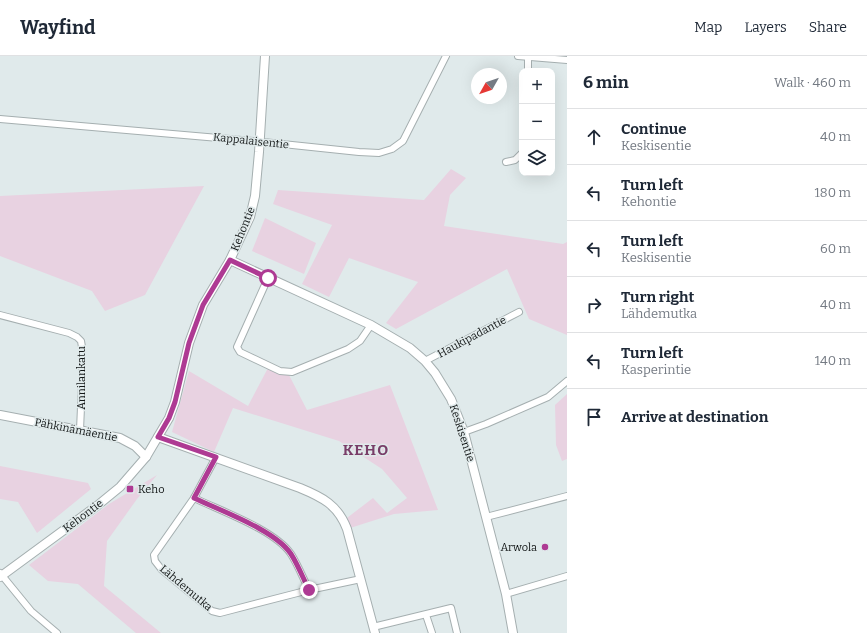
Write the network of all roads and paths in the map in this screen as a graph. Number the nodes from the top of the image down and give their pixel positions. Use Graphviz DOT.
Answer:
graph roads {
  1 [pos="265,56"];
  2 [pos="446,56"];
  3 [pos="518,56"];
  4 [pos="528,57"];
  5 [pos="567,58"];
  6 [pos="528,68"];
  7 [pos="0,119"];
  8 [pos="260,142"];
  9 [pos="519,156"];
  10 [pos="506,162"];
  11 [pos="230,260"];
  12 [pos="268,278"];
  13 [pos="519,312"];
  14 [pos="0,315"];
  15 [pos="371,325"];
  16 [pos="425,362"];
  17 [pos="567,381"];
  18 [pos="0,415"];
  19 [pos="80,430"];
  20 [pos="464,432"];
  21 [pos="158,437"];
  22 [pos="146,457"];
  23 [pos="216,457"];
  24 [pos="567,496"];
  25 [pos="194,498"];
  26 [pos="486,517"];
  27 [pos="1,576"];
  28 [pos="567,576"];
  29 [pos="361,579"];
  30 [pos="309,590"];
  31 [pos="506,594"];
  32 [pos="426,615"];
  33 [pos="374,630"];
  34 [pos="57,633"];
  35 [pos="432,633"];
  36 [pos="458,633"];
  37 [pos="513,633"];
  1 -- 8 [label="street, Kehontie"];
  2 -- 8 [label="street, Kappalaisentie"];
  3 -- 4 [label="street"];
  4 -- 5 [label="street"];
  4 -- 6 [label="street"];
  7 -- 8 [label="street, Kappalaisentie"];
  8 -- 11 [label="street, Kehontie"];
  9 -- 10 [label="street"];
  11 -- 12 [label="street, Keskisentie"];
  11 -- 21 [label="street, Kehontie"];
  12 -- 15 [label="street, Keskisentie"];
  12 -- 15 [label="street"];
  13 -- 16 [label="street, Haukipadantie"];
  14 -- 19 [label="street, Annilankatu"];
  15 -- 16 [label="street, Keskisentie"];
  16 -- 20 [label="street, Keskisentie"];
  17 -- 20 [label="street"];
  18 -- 19 [label="street, Pähkinämäentie"];
  19 -- 22 [label="street, Pähkinämäentie"];
  20 -- 26 [label="street, Keskisentie"];
  21 -- 22 [label="street, Kehontie"];
  21 -- 23 [label="street"];
  22 -- 27 [label="street, Kehontie"];
  23 -- 25 [label="street, Lähdemutka"];
  23 -- 29 [label="street"];
  24 -- 26 [label="street"];
  25 -- 30 [label="street"];
  25 -- 30 [label="street, Lähdemutka"];
  26 -- 31 [label="street, Keskisentie"];
  27 -- 34 [label="street"];
  28 -- 31 [label="street"];
  29 -- 30 [label="street, Lähdemutka"];
  29 -- 33 [label="street"];
  31 -- 37 [label="street, Keskisentie"];
  32 -- 33 [label="street"];
  32 -- 35 [label="street"];
  32 -- 36 [label="street"];
}
